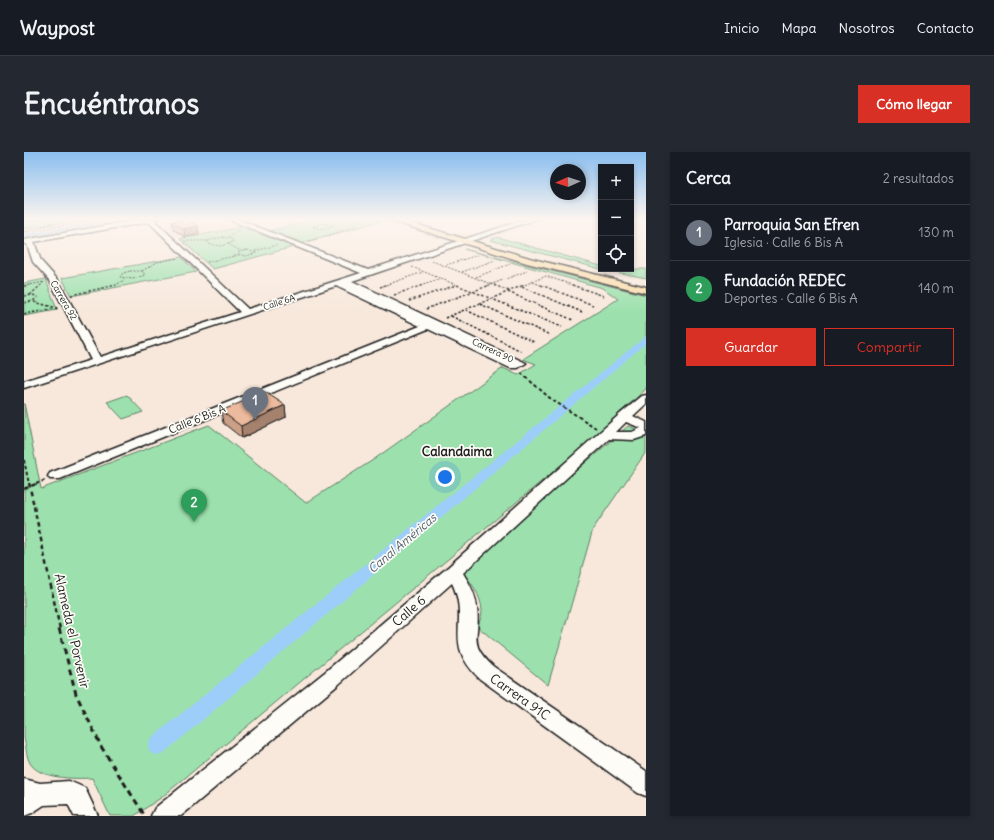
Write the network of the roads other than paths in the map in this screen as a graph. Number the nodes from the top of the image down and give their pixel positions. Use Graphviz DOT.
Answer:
graph roads {
  1 [pos="31,250"];
  2 [pos="181,250"];
  3 [pos="309,250"];
  4 [pos="440,250"];
  5 [pos="501,250"];
  6 [pos="506,250"];
  7 [pos="368,273"];
  8 [pos="340,282"];
  9 [pos="646,282"];
  10 [pos="646,290"];
  11 [pos="246,312"];
  12 [pos="435,323"];
  13 [pos="96,360"];
  14 [pos="514,366"];
  15 [pos="24,385"];
  16 [pos="646,398"];
  17 [pos="624,417"];
  18 [pos="646,426"];
  19 [pos="646,431"];
  20 [pos="605,434"];
  21 [pos="55,476"];
  22 [pos="454,572"];
  23 [pos="646,785"];
  24 [pos="29,797"];
  25 [pos="86,816"];
  26 [pos="163,816"];
  1 -- 13 [label="street, Carrera 92"];
  2 -- 11 [label="street"];
  3 -- 7 [label="street"];
  4 -- 7 [label="street, Calle 6A"];
  5 -- 10 [label="main road"];
  6 -- 9 [label="main road"];
  7 -- 8 [label="street, Calle 6A"];
  8 -- 11 [label="street, Calle 6A"];
  8 -- 12 [label="street, Carrera 90"];
  11 -- 13 [label="street, Calle 6A"];
  12 -- 14 [label="street, Carrera 90"];
  12 -- 21 [label="street, Calle 6 Bis A"];
  13 -- 15 [label="street, Calle 6A"];
  16 -- 17 [label="street, Calle 6"];
  17 -- 18 [label="street"];
  17 -- 20 [label="street, Calle 6"];
  19 -- 20 [label="street"];
  20 -- 22 [label="street, Calle 6"];
  22 -- 23 [label="street, Carrera 91C"];
  22 -- 26 [label="street, Calle 6"];
  24 -- 25 [label="street"];
}
